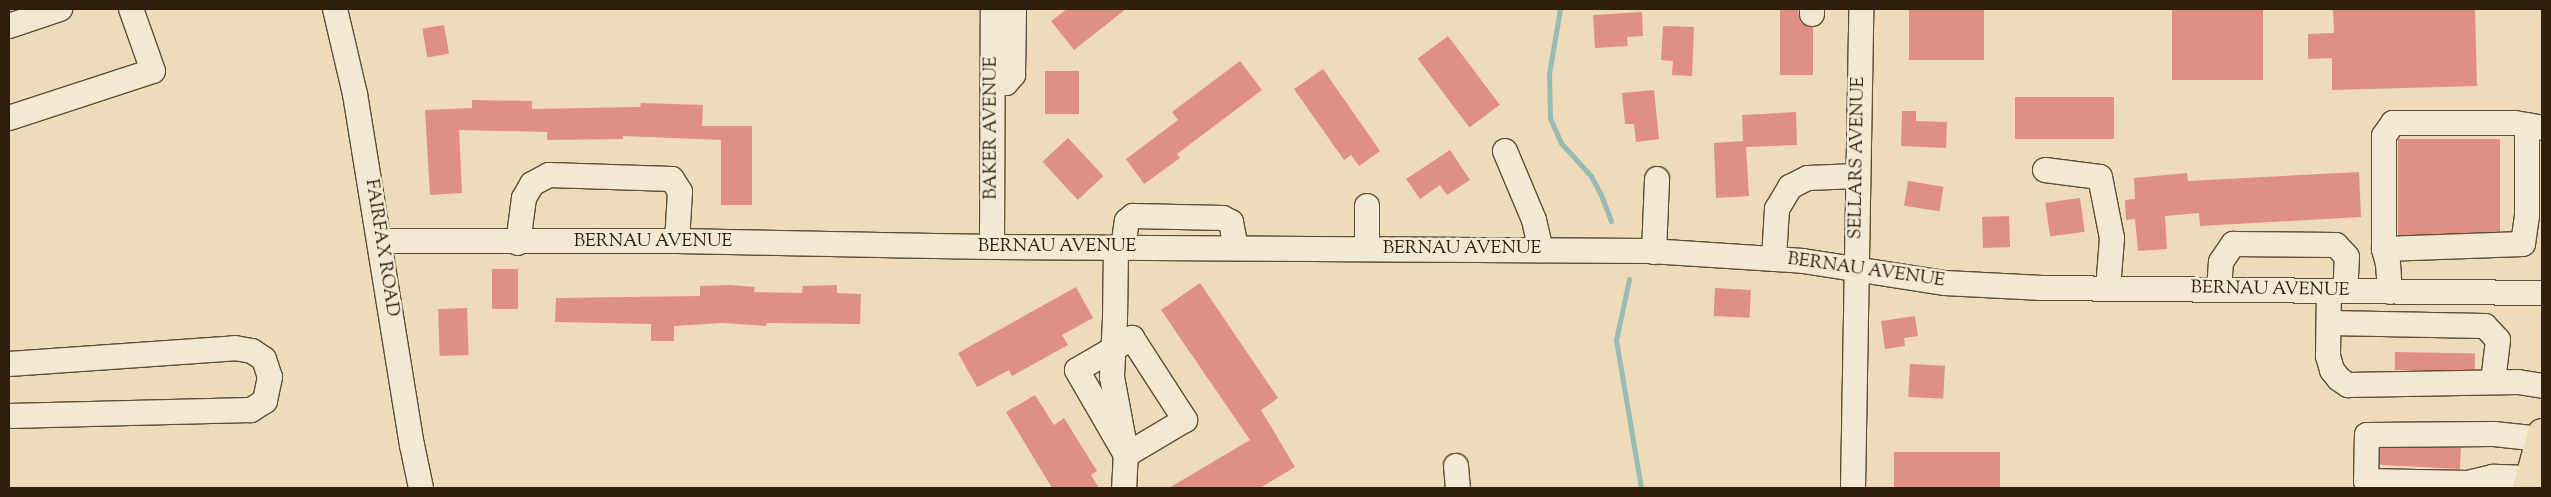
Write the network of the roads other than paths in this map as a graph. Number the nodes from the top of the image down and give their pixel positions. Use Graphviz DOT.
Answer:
graph roads {
  1 [pos="60,9"];
  2 [pos="131,9"];
  3 [pos="335,9"];
  4 [pos="993,9"];
  5 [pos="1014,9"];
  6 [pos="1861,9"];
  7 [pos="9,26"];
  8 [pos="992,84"];
  9 [pos="9,118"];
  10 [pos="2535,126"];
  11 [pos="1505,151"];
  12 [pos="2045,170"];
  13 [pos="1857,176"];
  14 [pos="1657,179"];
  15 [pos="1367,206"];
  16 [pos="380,241"];
  17 [pos="677,241"];
  18 [pos="518,242"];
  19 [pos="992,247"];
  20 [pos="1119,248"];
  21 [pos="1236,248"];
  22 [pos="1367,249"];
  23 [pos="2384,249"];
  24 [pos="1541,250"];
  25 [pos="1654,252"];
  26 [pos="1774,259"];
  27 [pos="1855,270"];
  28 [pos="2108,289"];
  29 [pos="2219,290"];
  30 [pos="2337,291"];
  31 [pos="2390,292"];
  32 [pos="2542,293"];
  33 [pos="2328,323"];
  34 [pos="1114,349"];
  35 [pos="9,364"];
  36 [pos="2494,382"];
  37 [pos="2542,386"];
  38 [pos="9,416"];
  39 [pos="2541,436"];
  40 [pos="1126,455"];
  41 [pos="2529,483"];
  42 [pos="421,488"];
  43 [pos="1124,488"];
  44 [pos="1853,488"];
  1 -- 7 [label="street"];
  2 -- 9 [label="street"];
  3 -- 16 [label="street, FAIRFAX ROAD"];
  4 -- 8 [label="street, BAKER AVENUE"];
  5 -- 8 [label="street"];
  6 -- 13 [label="street, SELLARS AVENUE"];
  8 -- 19 [label="street, BAKER AVENUE"];
  10 -- 23 [label="street"];
  10 -- 23 [label="street"];
  11 -- 24 [label="street"];
  12 -- 28 [label="street"];
  13 -- 26 [label="street"];
  13 -- 27 [label="street, SELLARS AVENUE"];
  14 -- 25 [label="street"];
  15 -- 22 [label="street"];
  16 -- 18 [label="street, BERNAU AVENUE"];
  16 -- 42 [label="street, FAIRFAX ROAD"];
  17 -- 18 [label="street, BERNAU AVENUE"];
  17 -- 18 [label="street"];
  17 -- 19 [label="street, BERNAU AVENUE"];
  19 -- 20 [label="street, BERNAU AVENUE"];
  20 -- 21 [label="street, BERNAU AVENUE"];
  20 -- 21 [label="street"];
  20 -- 34 [label="street"];
  21 -- 22 [label="street, BERNAU AVENUE"];
  22 -- 24 [label="street, BERNAU AVENUE"];
  23 -- 31 [label="street"];
  24 -- 25 [label="street, BERNAU AVENUE"];
  25 -- 26 [label="street, BERNAU AVENUE"];
  26 -- 27 [label="street, BERNAU AVENUE"];
  27 -- 28 [label="street, BERNAU AVENUE"];
  27 -- 44 [label="street, SELLARS AVENUE"];
  28 -- 29 [label="street, BERNAU AVENUE"];
  29 -- 30 [label="street, BERNAU AVENUE"];
  29 -- 30 [label="street"];
  30 -- 31 [label="street, BERNAU AVENUE"];
  30 -- 33 [label="street"];
  31 -- 32 [label="street, BERNAU AVENUE"];
  33 -- 36 [label="street"];
  33 -- 36 [label="street"];
  34 -- 40 [label="street"];
  34 -- 40 [label="street"];
  34 -- 40 [label="street"];
  35 -- 38 [label="street"];
  36 -- 37 [label="street"];
  39 -- 41 [label="main road"];
  39 -- 41 [label="street"];
  40 -- 43 [label="street"];
}
